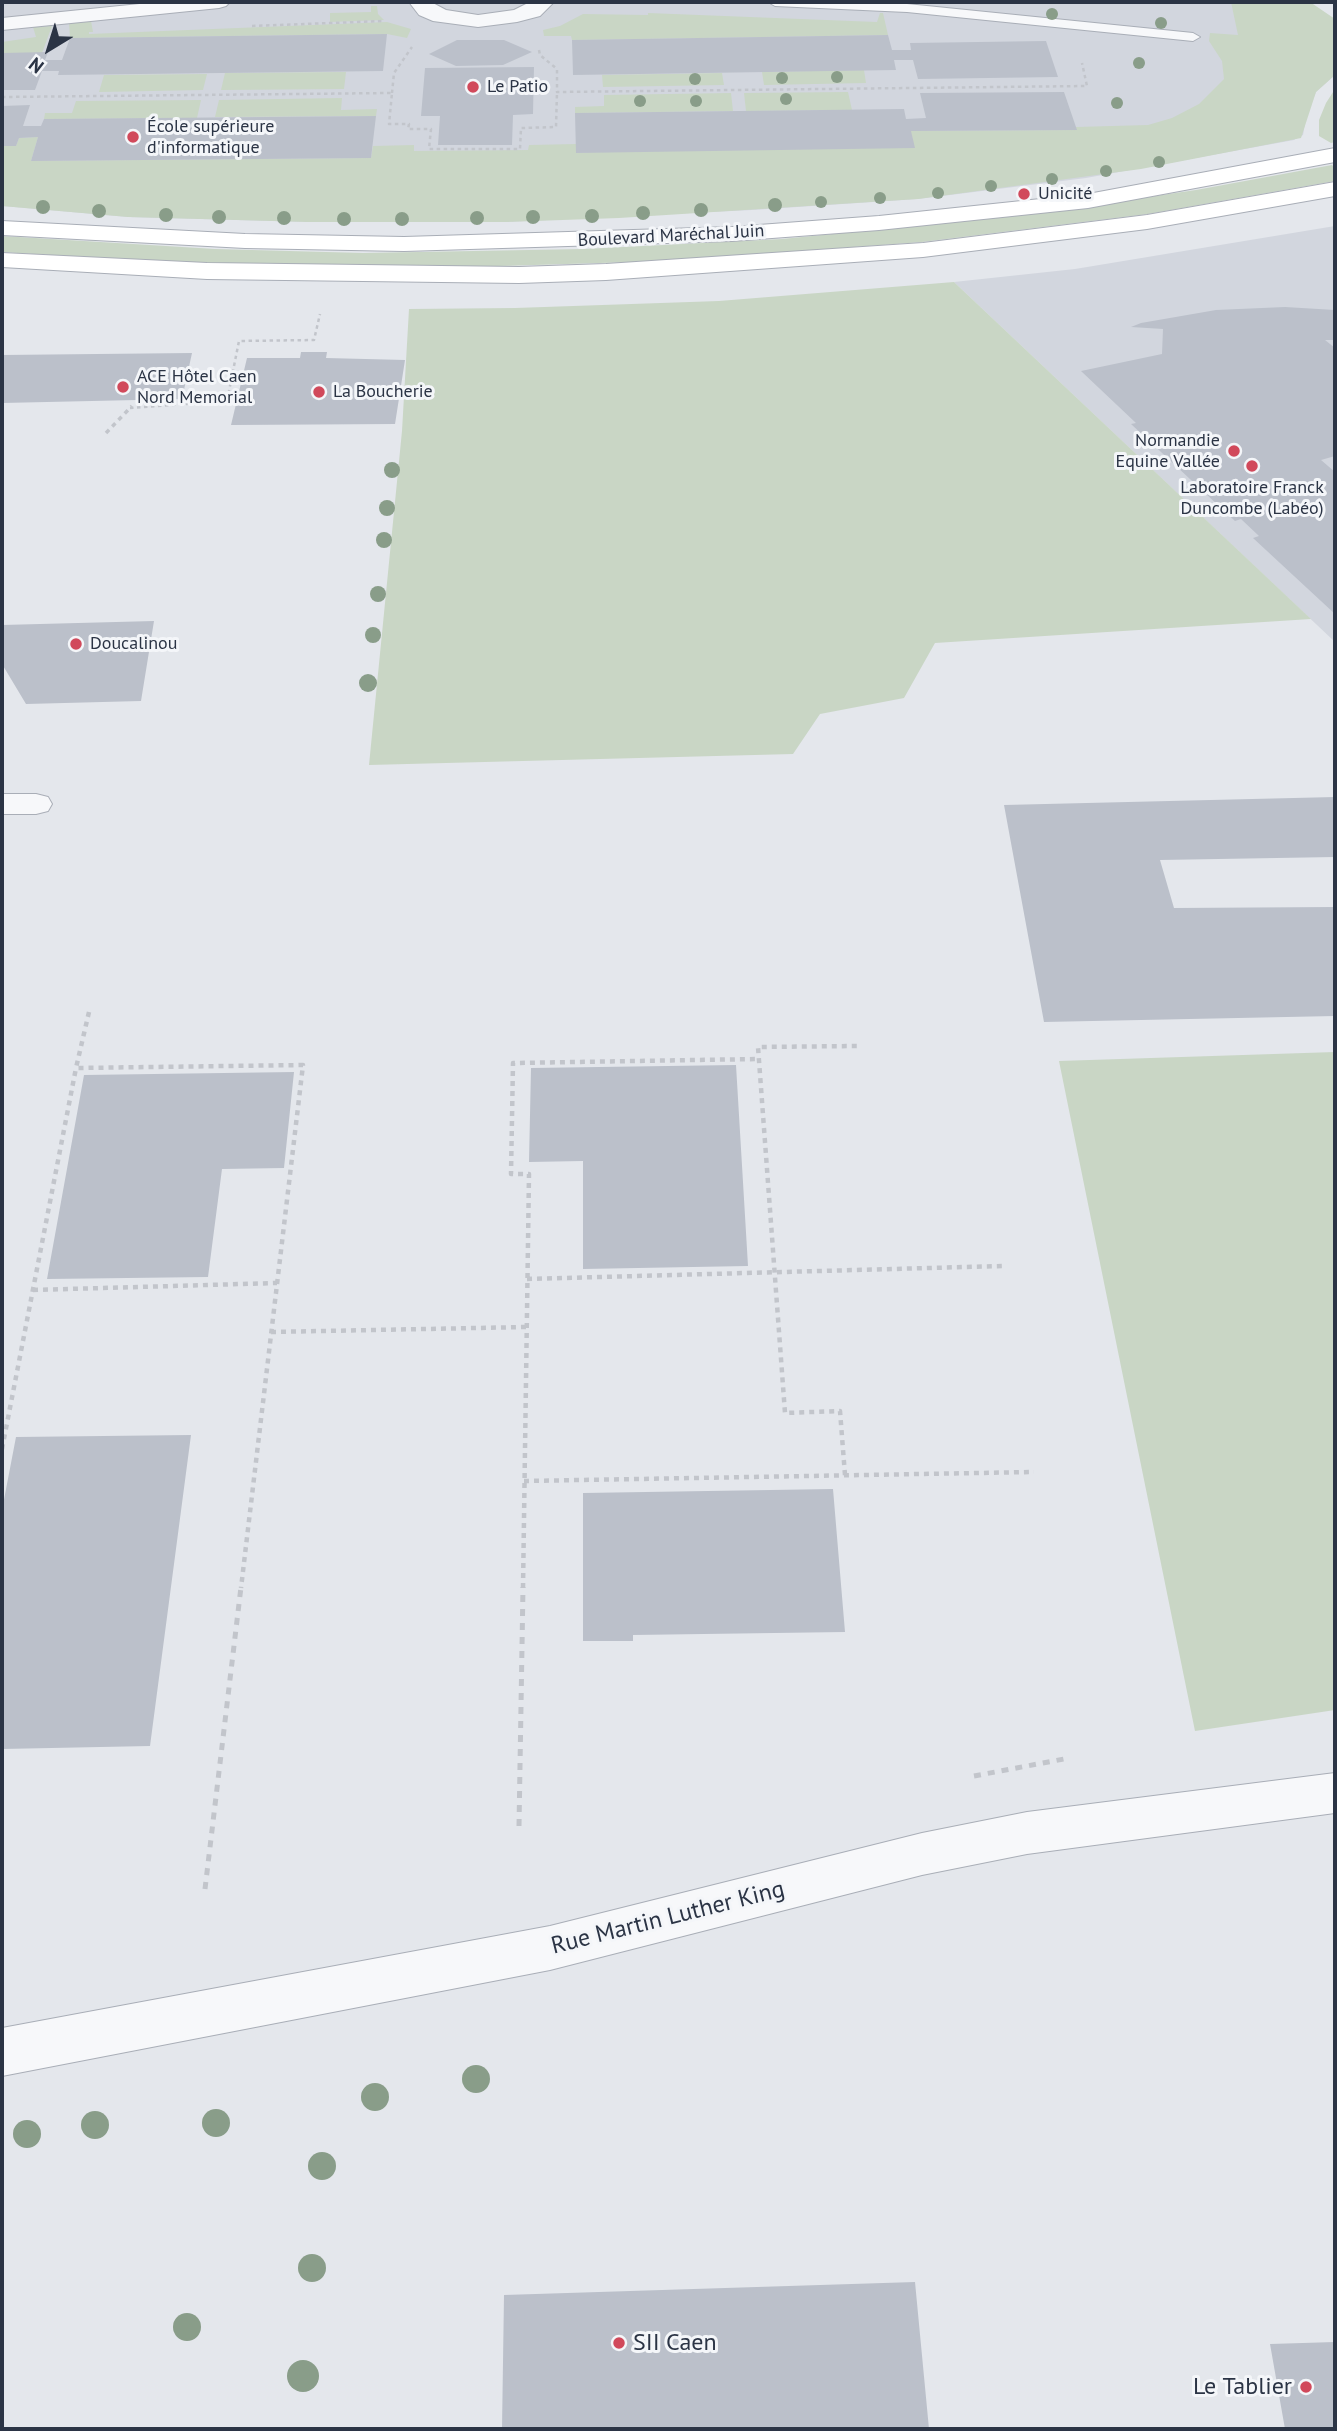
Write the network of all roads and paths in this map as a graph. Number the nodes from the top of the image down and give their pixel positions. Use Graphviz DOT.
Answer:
graph roads {
  1 [pos="219,2"];
  2 [pos="419,2"];
  3 [pos="543,2"];
  4 [pos="775,2"];
  5 [pos="2,24"];
  6 [pos="1073,24"];
  7 [pos="1193,37"];
  8 [pos="415,41"];
  9 [pos="538,47"];
  10 [pos="557,92"];
  11 [pos="392,93"];
  12 [pos="2,97"];
  13 [pos="1335,155"];
  14 [pos="1335,190"];
  15 [pos="2,228"];
  16 [pos="2,260"];
  17 [pos="322,305"];
  18 [pos="106,433"];
  19 [pos="2,804"];
  20 [pos="36,804"];
  21 [pos="89,1012"];
  22 [pos="857,1046"];
  23 [pos="758,1059"];
  24 [pos="76,1068"];
  25 [pos="1002,1266"];
  26 [pos="774,1273"];
  27 [pos="527,1279"];
  28 [pos="277,1283"];
  29 [pos="33,1290"];
  30 [pos="527,1327"];
  31 [pos="271,1332"];
  32 [pos="2,1449"];
  33 [pos="1034,1472"];
  34 [pos="845,1475"];
  35 [pos="524,1481"];
  36 [pos="1064,1759"];
  37 [pos="974,1776"];
  38 [pos="1335,1793"];
  39 [pos="519,1826"];
  40 [pos="205,1889"];
  41 [pos="2,2052"];
  1 -- 5 [label="street"];
  2 -- 3 [label="street"];
  4 -- 6 [label="lane"];
  6 -- 7 [label="lane"];
  6 -- 10 [label="path"];
  8 -- 11 [label="path"];
  9 -- 10 [label="path"];
  10 -- 11 [label="path"];
  11 -- 12 [label="path"];
  13 -- 15 [label="main road, Boulevard Maréchal Juin"];
  14 -- 16 [label="main road, Boulevard Maréchal Juin"];
  17 -- 18 [label="path"];
  19 -- 20 [label="street"];
  21 -- 24 [label="path"];
  22 -- 23 [label="path"];
  23 -- 26 [label="path"];
  23 -- 27 [label="path"];
  24 -- 28 [label="path"];
  24 -- 29 [label="path"];
  25 -- 26 [label="path"];
  26 -- 27 [label="path"];
  26 -- 34 [label="path"];
  27 -- 30 [label="path"];
  28 -- 29 [label="path"];
  28 -- 31 [label="path"];
  29 -- 32 [label="path"];
  30 -- 31 [label="path"];
  30 -- 35 [label="path"];
  31 -- 40 [label="path"];
  33 -- 34 [label="path"];
  34 -- 35 [label="path"];
  35 -- 39 [label="path"];
  36 -- 37 [label="path"];
  38 -- 41 [label="street, Rue Martin Luther King"];
}
